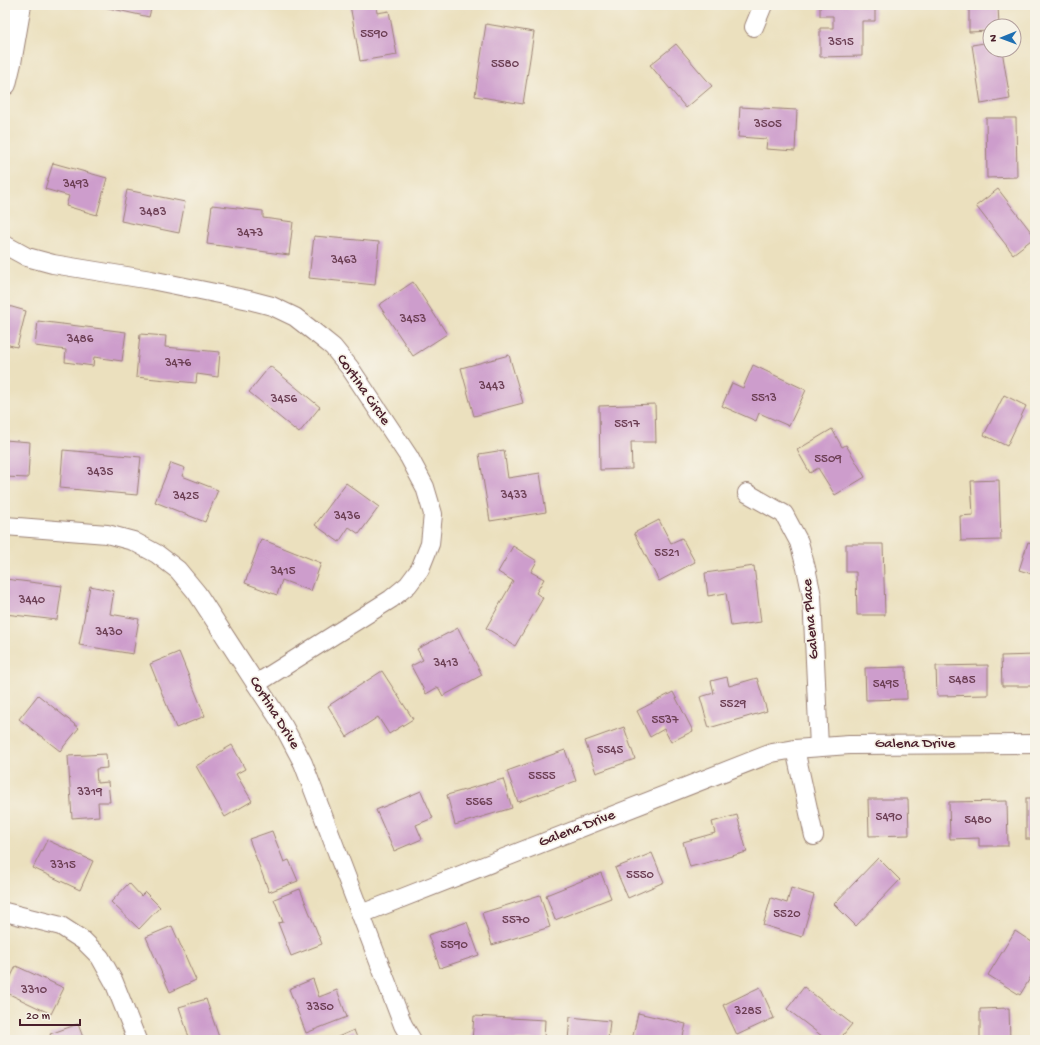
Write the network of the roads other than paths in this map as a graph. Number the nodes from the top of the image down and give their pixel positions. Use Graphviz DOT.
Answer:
graph roads {
  1 [pos="20,5"];
  2 [pos="763,5"];
  3 [pos="754,27"];
  4 [pos="5,84"];
  5 [pos="5,245"];
  6 [pos="747,493"];
  7 [pos="5,526"];
  8 [pos="256,684"];
  9 [pos="1035,744"];
  10 [pos="819,748"];
  11 [pos="795,749"];
  12 [pos="814,836"];
  13 [pos="5,912"];
  14 [pos="361,914"];
  15 [pos="137,1040"];
  16 [pos="412,1040"];
  1 -- 4 [label="street"];
  2 -- 3 [label="street"];
  5 -- 8 [label="street, Cortina Circle"];
  6 -- 10 [label="street, Galena Place"];
  7 -- 8 [label="street, Cortina Drive"];
  8 -- 14 [label="street, Cortina Drive"];
  9 -- 10 [label="street, Galena Drive"];
  10 -- 11 [label="street, Galena Drive"];
  11 -- 12 [label="street"];
  11 -- 14 [label="street, Galena Drive"];
  13 -- 15 [label="street"];
  14 -- 16 [label="street, Cortina Drive"];
}
